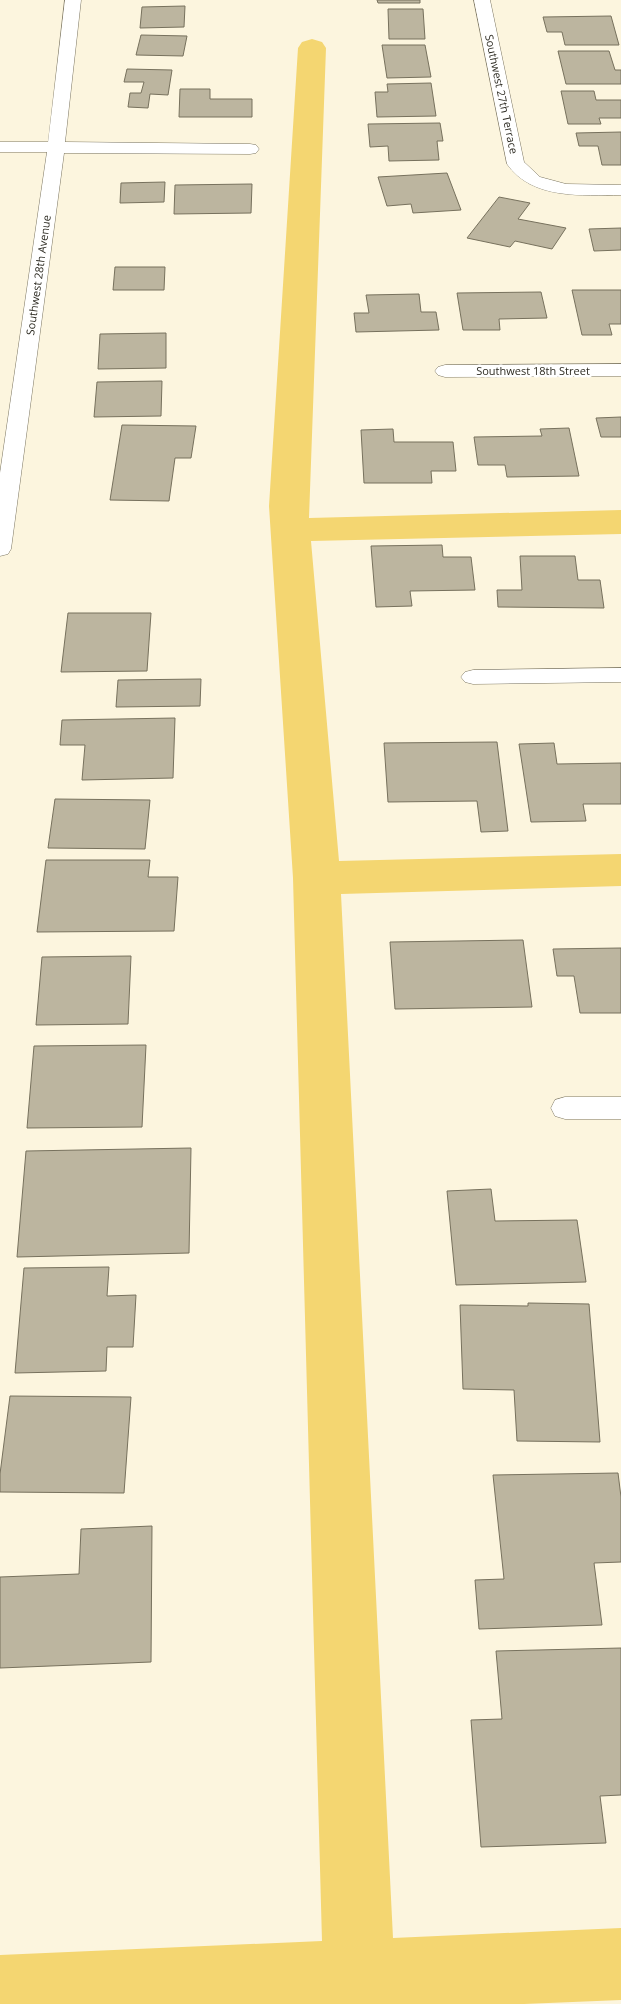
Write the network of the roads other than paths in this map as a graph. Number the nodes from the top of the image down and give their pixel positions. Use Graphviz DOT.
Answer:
graph roads {
  1 [pos="73,0"];
  2 [pos="482,0"];
  3 [pos="56,146"];
  4 [pos="0,147"];
  5 [pos="250,149"];
  6 [pos="621,190"];
  7 [pos="621,370"];
  8 [pos="445,371"];
  9 [pos="0,549"];
  10 [pos="621,675"];
  11 [pos="473,677"];
  12 [pos="565,1108"];
  13 [pos="621,1108"];
  1 -- 3 [label="street, Southwest 28th Avenue"];
  2 -- 6 [label="street, Southwest 27th Terrace"];
  3 -- 4 [label="street"];
  3 -- 5 [label="street"];
  3 -- 9 [label="street, Southwest 28th Avenue"];
  7 -- 8 [label="street, Southwest 18th Street"];
  10 -- 11 [label="street"];
  12 -- 13 [label="street"];
}
